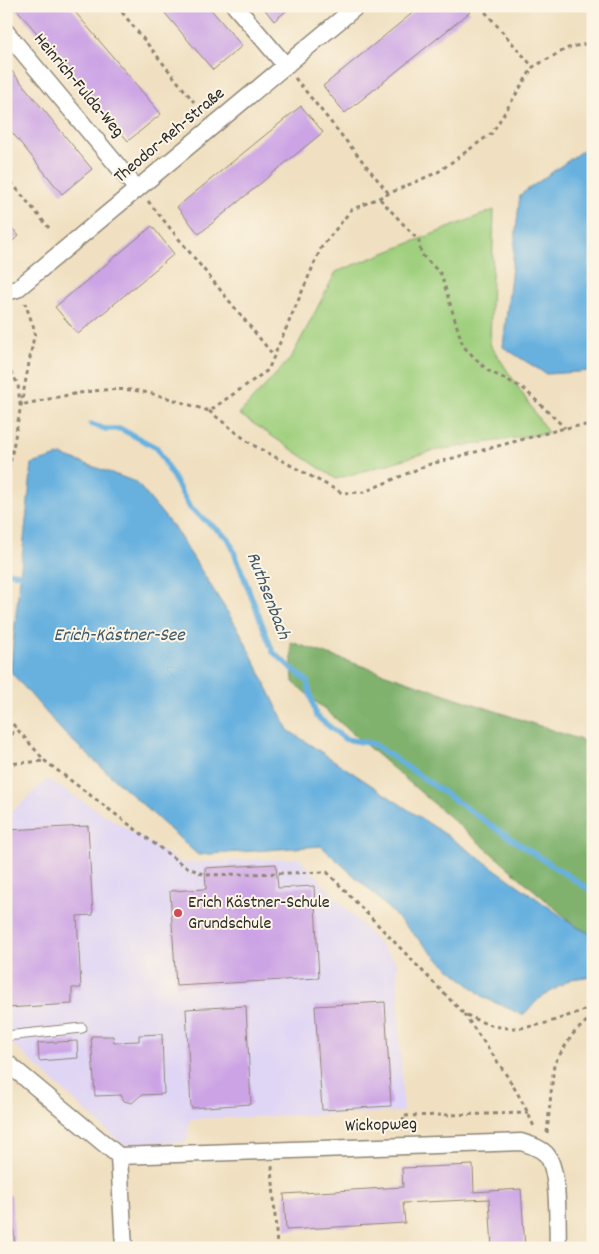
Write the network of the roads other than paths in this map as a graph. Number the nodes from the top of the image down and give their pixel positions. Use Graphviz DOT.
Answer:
graph roads {
  1 [pos="235,6"];
  2 [pos="357,6"];
  3 [pos="6,32"];
  4 [pos="286,66"];
  5 [pos="137,189"];
  6 [pos="12,291"];
  7 [pos="82,1028"];
  8 [pos="6,1036"];
  9 [pos="6,1062"];
  10 [pos="119,1156"];
  11 [pos="124,1248"];
  12 [pos="558,1248"];
  1 -- 4 [label="street"];
  2 -- 4 [label="street, Theodor-Reh-Straße"];
  3 -- 5 [label="street, Heinrich-Fulda-Weg"];
  4 -- 5 [label="street, Theodor-Reh-Straße"];
  5 -- 6 [label="street, Theodor-Reh-Straße"];
  7 -- 8 [label="lane"];
  9 -- 10 [label="street"];
  10 -- 11 [label="street"];
  10 -- 12 [label="street, Wickopweg"];
}
